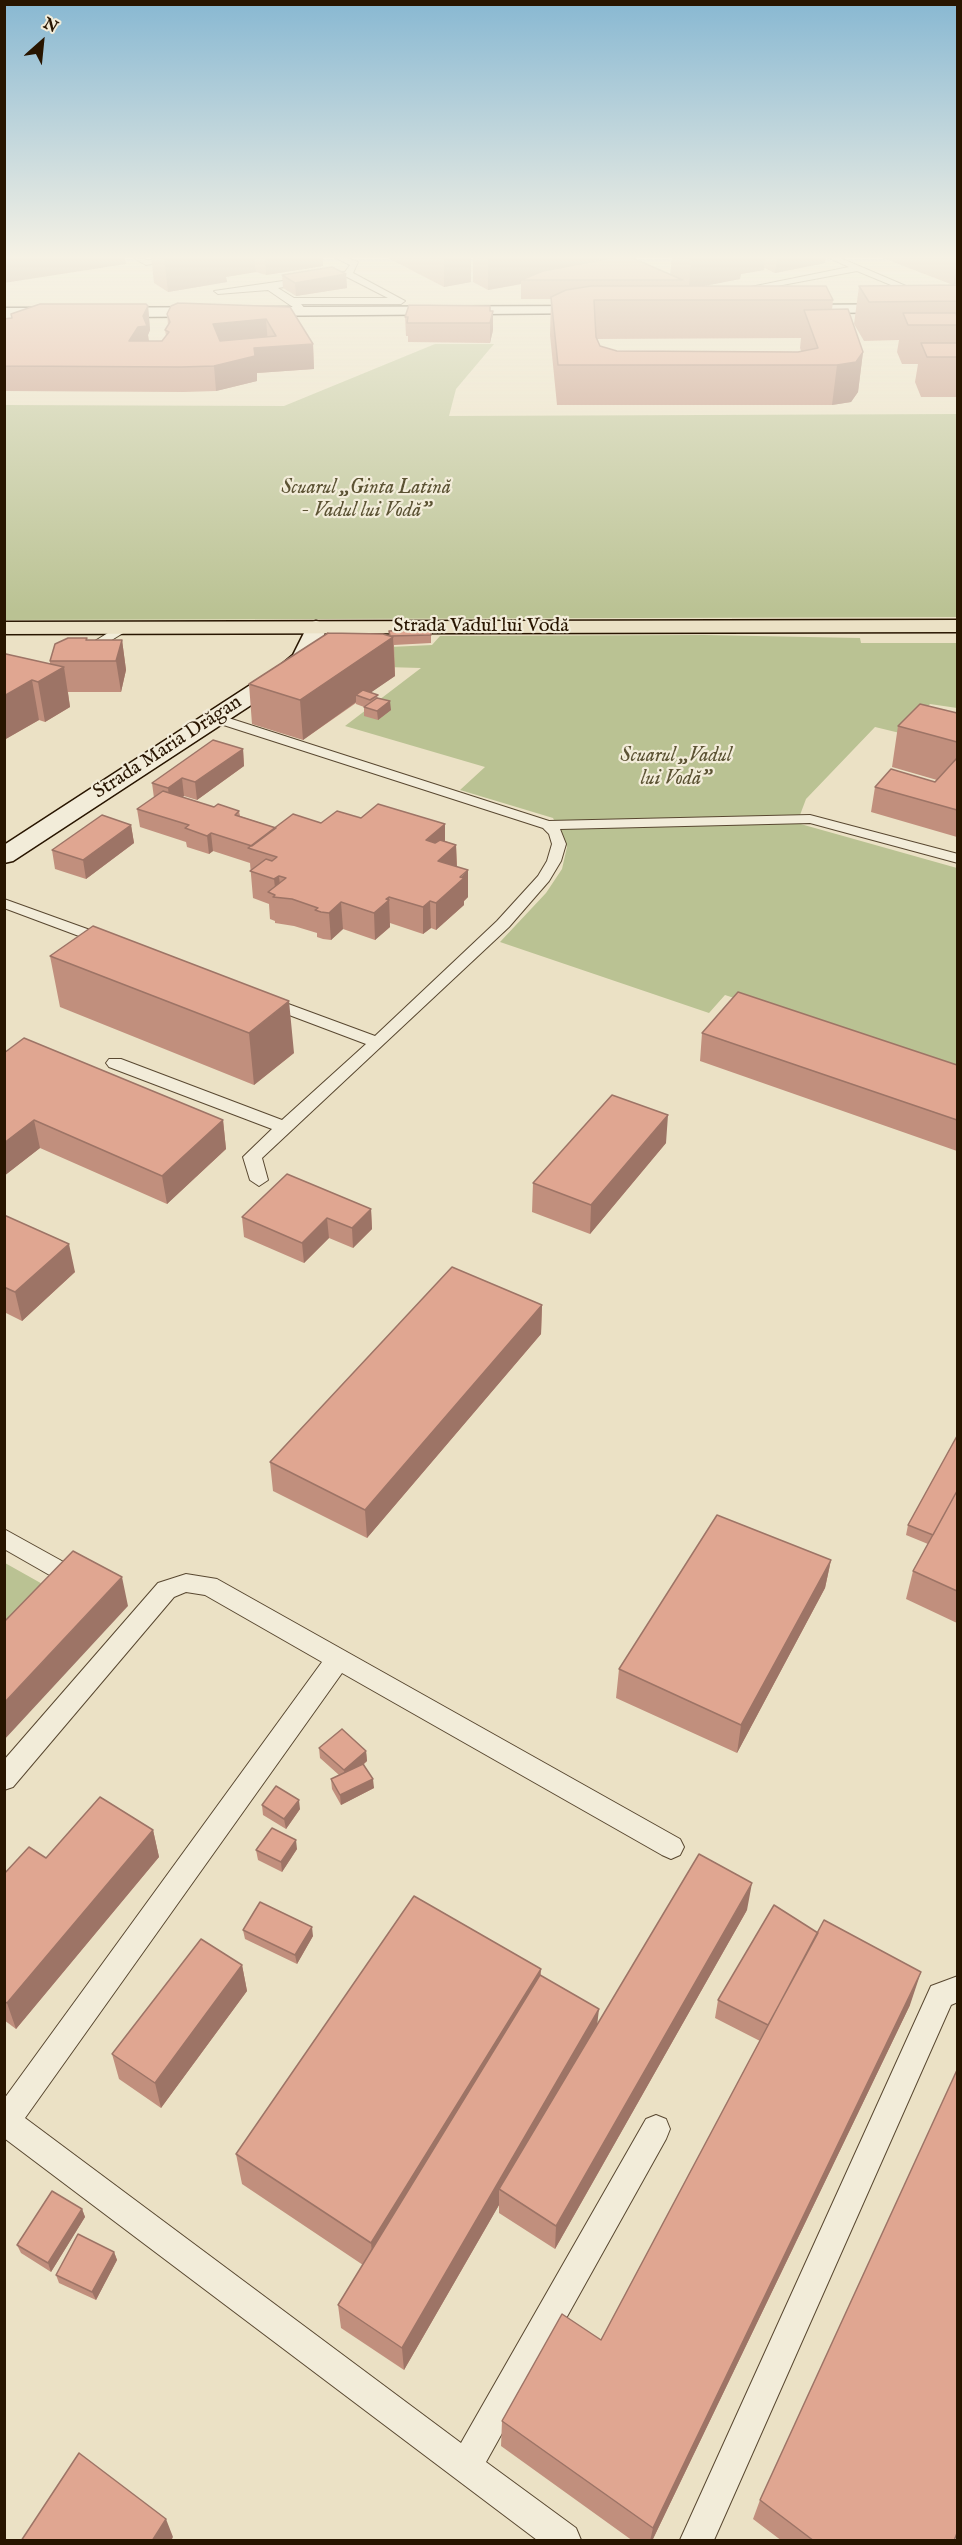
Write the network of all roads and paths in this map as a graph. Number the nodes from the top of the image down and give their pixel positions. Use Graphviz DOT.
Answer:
graph roads {
  1 [pos="957,626"];
  2 [pos="124,627"];
  3 [pos="316,627"];
  4 [pos="4,628"];
  5 [pos="69,659"];
  6 [pos="213,717"];
  7 [pos="548,825"];
  8 [pos="4,856"];
  9 [pos="957,859"];
  10 [pos="4,903"];
  11 [pos="125,948"];
  12 [pos="246,993"];
  13 [pos="378,1043"];
  14 [pos="116,1063"];
  15 [pos="283,1127"];
  16 [pos="258,1180"];
  17 [pos="4,1538"];
  18 [pos="62,1571"];
  19 [pos="338,1659"];
  20 [pos="4,1779"];
  21 [pos="671,1847"];
  22 [pos="957,1989"];
  23 [pos="5,2121"];
  24 [pos="656,2129"];
  25 [pos="466,2466"];
  26 [pos="564,2541"];
  27 [pos="697,2541"];
  1 -- 3 [label="main road, Strada Vadul lui Vodă"];
  2 -- 3 [label="main road, Strada Vadul lui Vodă"];
  2 -- 4 [label="main road, Strada Vadul lui Vodă"];
  2 -- 5 [label="lane"];
  3 -- 6 [label="street, Strada Maria Drăgan"];
  6 -- 7 [label="lane"];
  6 -- 8 [label="street, Strada Maria Drăgan"];
  7 -- 9 [label="lane"];
  7 -- 13 [label="lane"];
  10 -- 11 [label="lane"];
  12 -- 13 [label="lane"];
  13 -- 15 [label="lane"];
  14 -- 15 [label="lane"];
  15 -- 16 [label="lane"];
  17 -- 18 [label="lane"];
  19 -- 20 [label="lane"];
  19 -- 21 [label="lane"];
  19 -- 23 [label="lane"];
  22 -- 27 [label="lane"];
  23 -- 25 [label="lane"];
  24 -- 25 [label="lane"];
  25 -- 26 [label="lane"];
}
